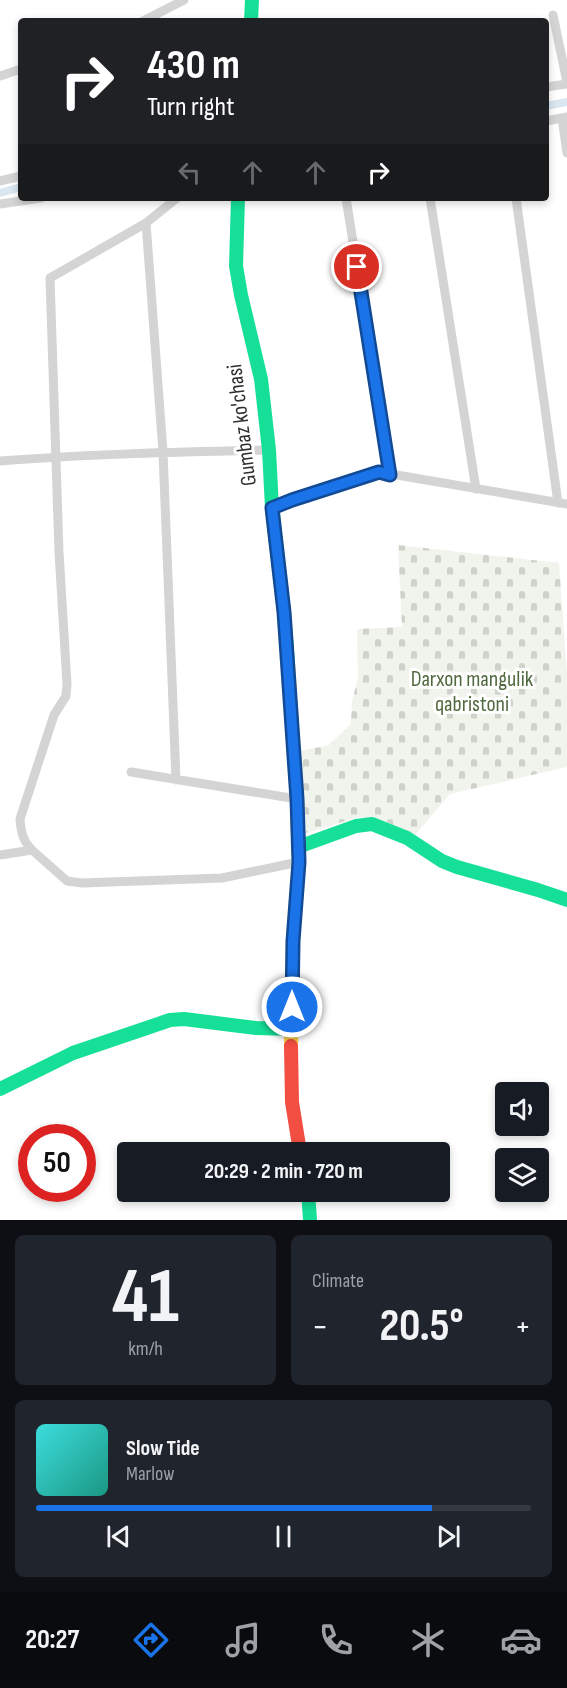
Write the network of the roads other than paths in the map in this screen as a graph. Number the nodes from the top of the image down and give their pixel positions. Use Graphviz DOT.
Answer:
graph roads {
  1 [pos="184,0"];
  2 [pos="252,0"];
  3 [pos="553,15"];
  4 [pos="149,18"];
  5 [pos="251,18"];
  6 [pos="18,70"];
  7 [pos="0,76"];
  8 [pos="567,83"];
  9 [pos="549,86"];
  10 [pos="565,118"];
  11 [pos="549,121"];
  12 [pos="567,153"];
  13 [pos="18,177"];
  14 [pos="0,181"];
  15 [pos="20,201"];
  16 [pos="173,201"];
  17 [pos="238,201"];
  18 [pos="346,201"];
  19 [pos="430,201"];
  20 [pos="516,201"];
  21 [pos="0,204"];
  22 [pos="146,223"];
  23 [pos="269,450"];
  24 [pos="163,452"];
  25 [pos="56,457"];
  26 [pos="0,461"];
  27 [pos="390,475"];
  28 [pos="476,489"];
  29 [pos="563,503"];
  30 [pos="272,508"];
  31 [pos="131,772"];
  32 [pos="176,780"];
  33 [pos="297,799"];
  34 [pos="298,847"];
  35 [pos="32,850"];
  36 [pos="0,855"];
  37 [pos="299,862"];
  38 [pos="567,900"];
  39 [pos="292,1029"];
  40 [pos="0,1089"];
  41 [pos="298,1142"];
  42 [pos="309,1202"];
  43 [pos="310,1220"];
  1 -- 4 [label="street"];
  2 -- 5 [label="main road"];
  3 -- 8 [label="street"];
  6 -- 7 [label="street"];
  8 -- 9 [label="street"];
  10 -- 11 [label="street"];
  10 -- 12 [label="street"];
  13 -- 14 [label="street"];
  15 -- 21 [label="street"];
  16 -- 22 [label="street"];
  17 -- 23 [label="main road, Gumbaz ko'chasi"];
  18 -- 27 [label="street"];
  19 -- 28 [label="street"];
  20 -- 29 [label="street"];
  22 -- 24 [label="street"];
  22 -- 25 [label="street"];
  23 -- 24 [label="street"];
  23 -- 30 [label="main road, Gumbaz ko'chasi"];
  24 -- 25 [label="street"];
  24 -- 32 [label="street"];
  25 -- 26 [label="street"];
  25 -- 35 [label="street"];
  27 -- 28 [label="street"];
  27 -- 30 [label="street"];
  28 -- 29 [label="street"];
  30 -- 33 [label="main road, Gumbaz ko'chasi"];
  31 -- 32 [label="street"];
  32 -- 33 [label="street"];
  33 -- 34 [label="main road, Gumbaz ko'chasi"];
  34 -- 37 [label="main road, Gumbaz ko'chasi"];
  34 -- 38 [label="main road"];
  35 -- 36 [label="street"];
  35 -- 37 [label="street"];
  37 -- 39 [label="main road, Gumbaz ko'chasi"];
  39 -- 40 [label="main road"];
  39 -- 41 [label="main road, Gumbaz ko'chasi"];
  42 -- 43 [label="main road"];
}
